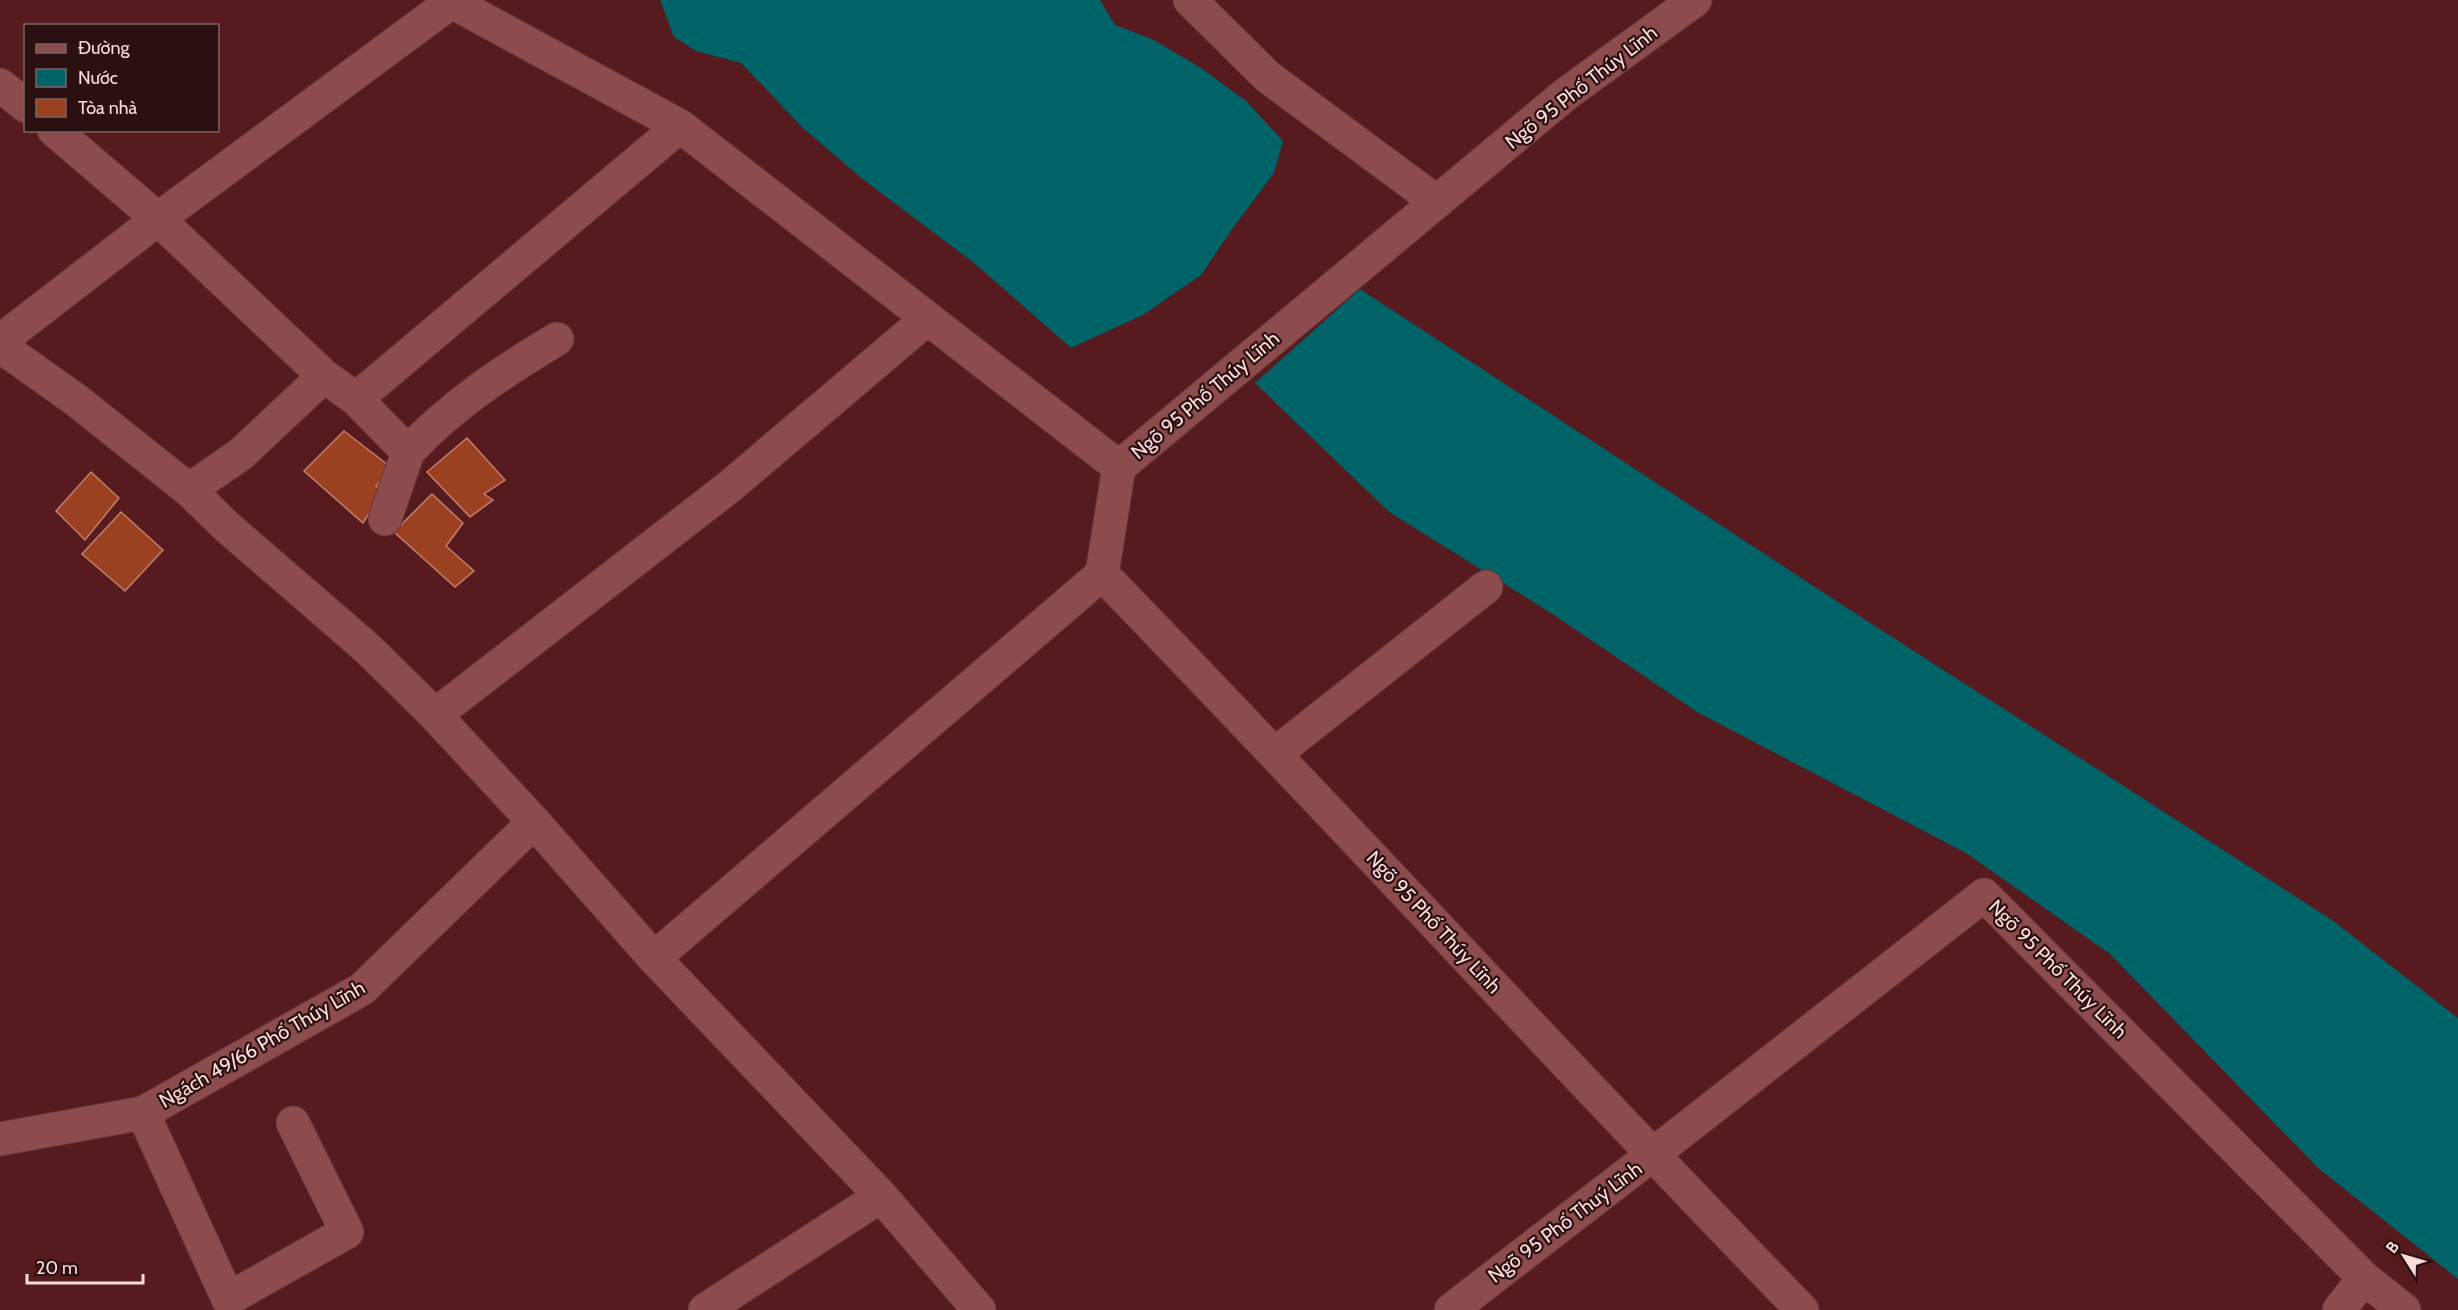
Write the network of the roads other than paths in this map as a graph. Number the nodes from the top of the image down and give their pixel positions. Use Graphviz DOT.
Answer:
graph roads {
  1 [pos="1190,0"];
  2 [pos="1695,0"];
  3 [pos="453,1"];
  4 [pos="0,85"];
  5 [pos="24,104"];
  6 [pos="680,126"];
  7 [pos="56,132"];
  8 [pos="1437,202"];
  9 [pos="158,219"];
  10 [pos="927,319"];
  11 [pos="557,339"];
  12 [pos="0,343"];
  13 [pos="324,376"];
  14 [pos="356,399"];
  15 [pos="408,452"];
  16 [pos="1119,467"];
  17 [pos="189,490"];
  18 [pos="385,519"];
  19 [pos="1102,574"];
  20 [pos="1486,587"];
  21 [pos="435,715"];
  22 [pos="1276,753"];
  23 [pos="534,822"];
  24 [pos="654,958"];
  25 [pos="143,1113"];
  26 [pos="293,1123"];
  27 [pos="0,1139"];
  28 [pos="1652,1155"];
  29 [pos="881,1196"];
  30 [pos="2364,1278"];
  31 [pos="705,1310"];
  32 [pos="978,1310"];
  33 [pos="1451,1310"];
  34 [pos="1802,1310"];
  35 [pos="2338,1310"];
  36 [pos="2404,1310"];
  1 -- 8 [label="street"];
  2 -- 8 [label="street, Ngõ 95 Phố Thúy Lĩnh"];
  3 -- 6 [label="street"];
  3 -- 9 [label="street"];
  4 -- 5 [label="street"];
  6 -- 10 [label="street"];
  6 -- 14 [label="street"];
  7 -- 9 [label="street"];
  8 -- 16 [label="street, Ngõ 95 Phố Thúy Lĩnh"];
  9 -- 12 [label="street"];
  9 -- 13 [label="street"];
  10 -- 16 [label="street"];
  10 -- 21 [label="street"];
  11 -- 15 [label="street"];
  12 -- 17 [label="street"];
  13 -- 14 [label="street"];
  13 -- 17 [label="street"];
  14 -- 15 [label="street"];
  15 -- 18 [label="street"];
  16 -- 19 [label="street, Ngõ 95 Phố Thúy Lĩnh"];
  17 -- 21 [label="street"];
  19 -- 22 [label="street, Ngõ 95 Phố Thúy Lĩnh"];
  19 -- 24 [label="street"];
  20 -- 22 [label="street"];
  21 -- 23 [label="street"];
  22 -- 28 [label="street, Ngõ 95 Phố Thúy Lĩnh"];
  23 -- 24 [label="street"];
  23 -- 25 [label="street, Ngách 49/66 Phố Thúy Lĩnh"];
  24 -- 29 [label="street"];
  25 -- 26 [label="street"];
  25 -- 27 [label="street, Ngách 49/66 Phố Thúy Lĩnh"];
  28 -- 30 [label="street, Ngõ 95 Phố Thúy Lĩnh"];
  28 -- 33 [label="street, Ngõ 95 Phố Thuý Lĩnh"];
  28 -- 34 [label="street, Ngõ 95 Phố Thuý Lĩnh"];
  29 -- 31 [label="street"];
  29 -- 32 [label="street"];
  30 -- 35 [label="street"];
  30 -- 36 [label="street, Ngõ 95 Phố Thúy Lĩnh"];
}
